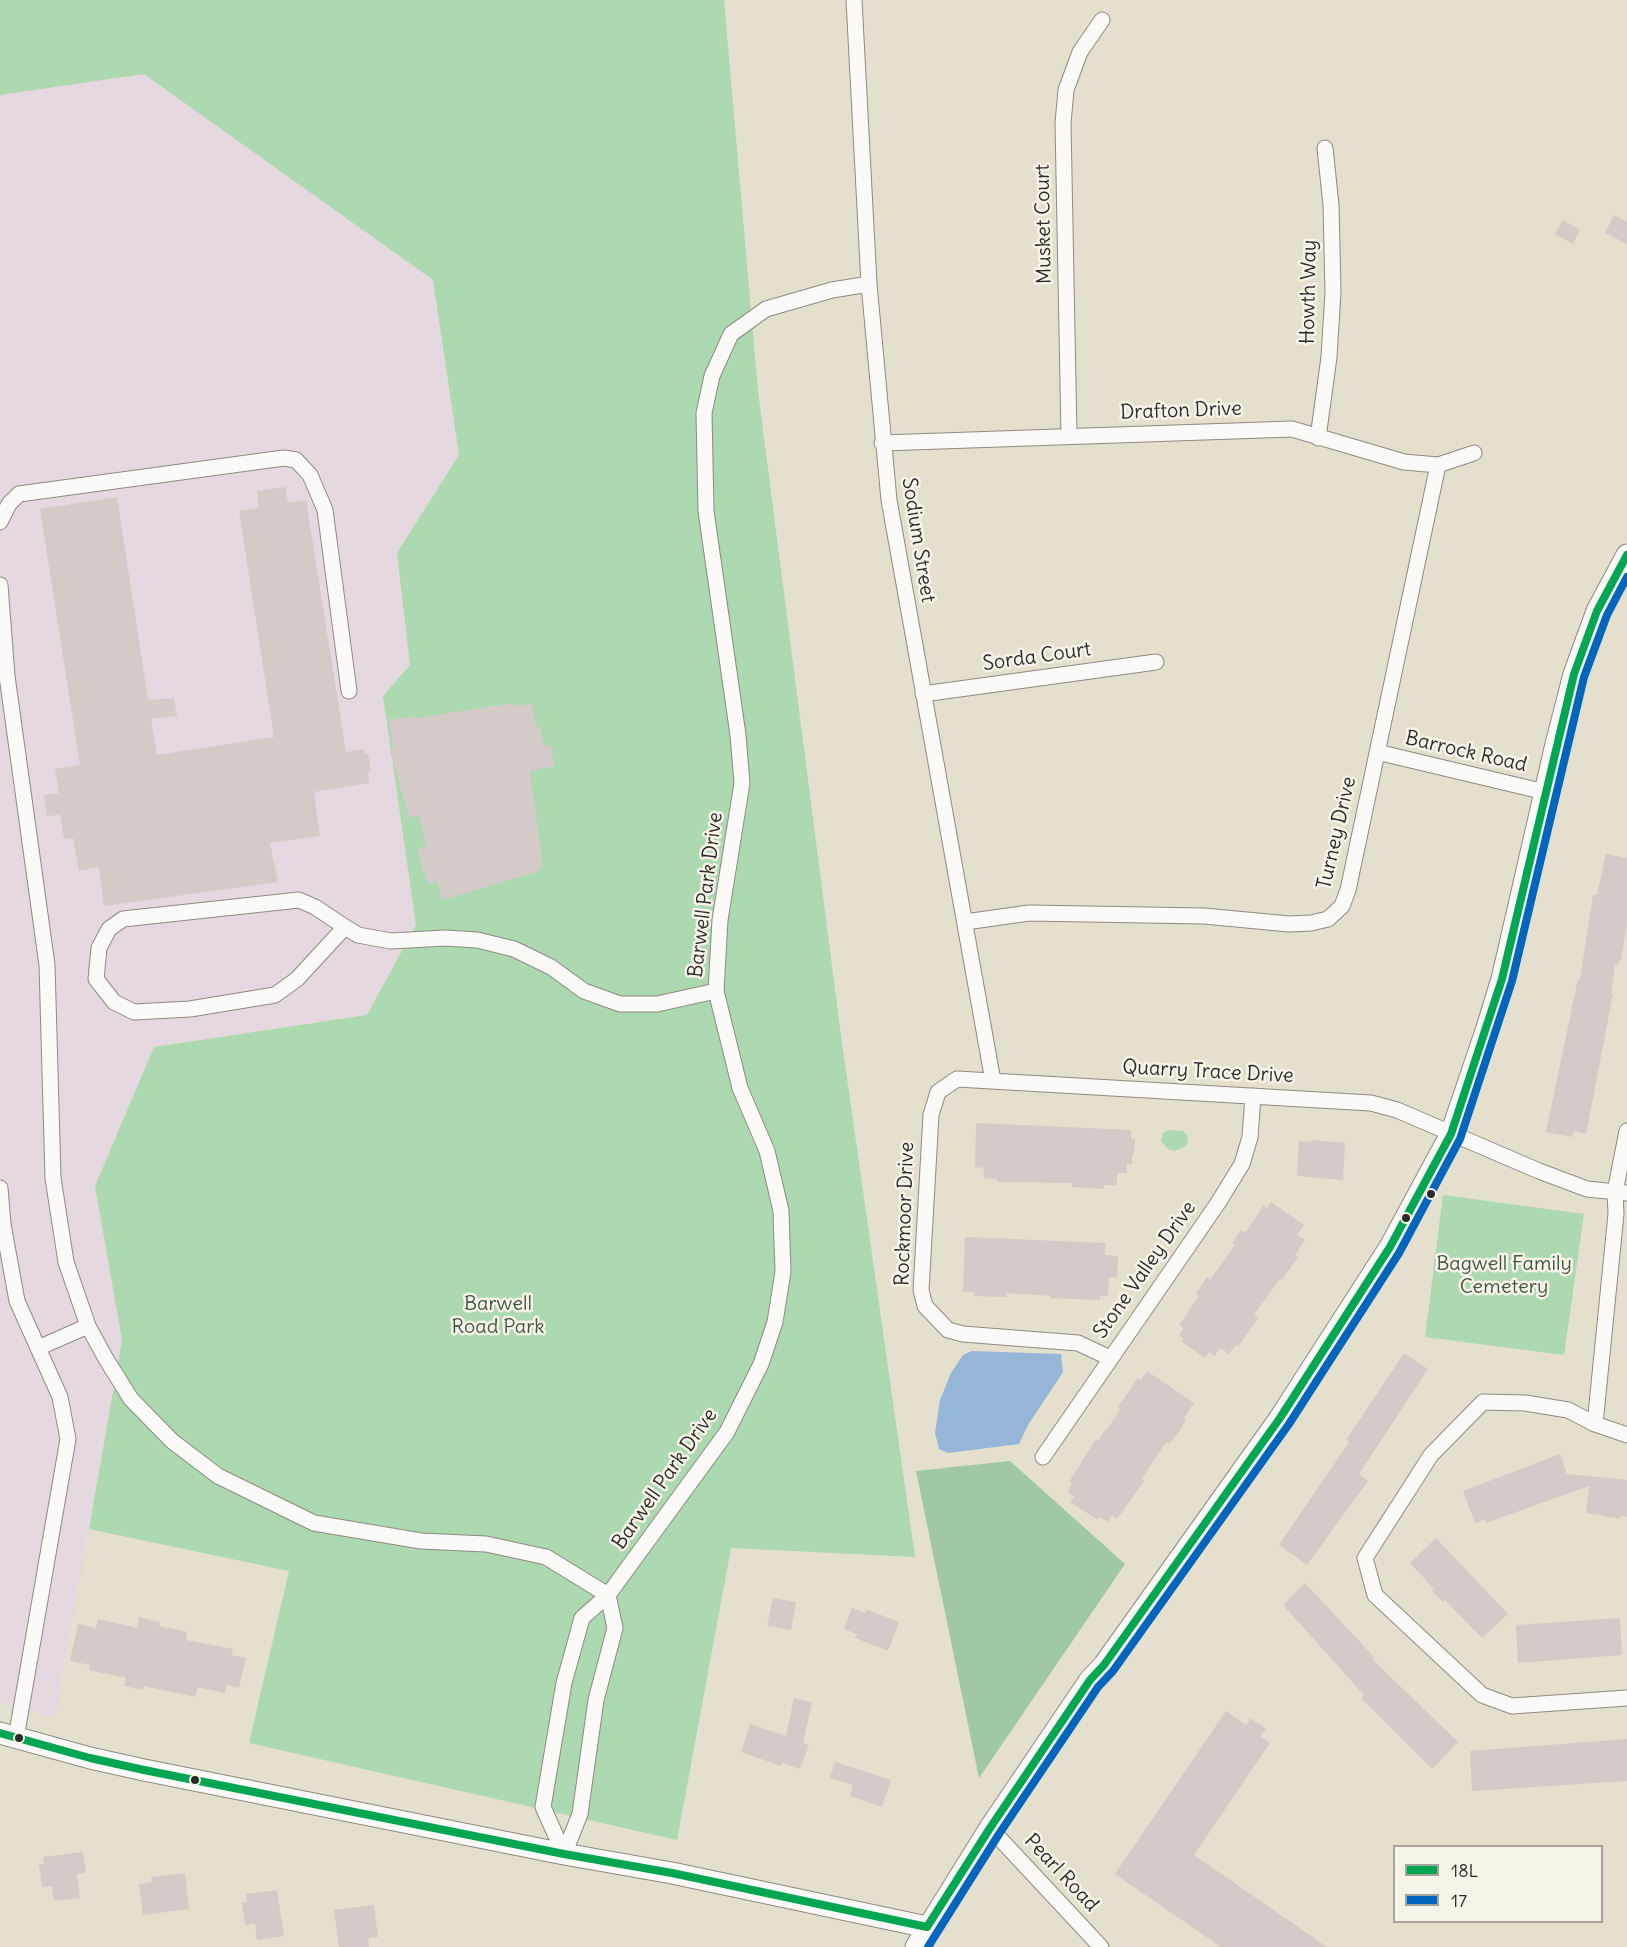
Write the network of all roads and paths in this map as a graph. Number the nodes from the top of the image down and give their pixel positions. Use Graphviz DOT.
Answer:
graph roads {
  1 [pos="854,0"];
  2 [pos="1102,20"];
  3 [pos="1325,148"];
  4 [pos="869,284"];
  5 [pos="1070,436"];
  6 [pos="1318,438"];
  7 [pos="882,443"];
  8 [pos="1474,453"];
  9 [pos="1438,465"];
  10 [pos="0,522"];
  11 [pos="1627,555"];
  12 [pos="0,585"];
  13 [pos="1156,662"];
  14 [pos="3,677"];
  15 [pos="350,692"];
  16 [pos="923,694"];
  17 [pos="1377,753"];
  18 [pos="1545,792"];
  19 [pos="965,922"];
  20 [pos="345,927"];
  21 [pos="716,991"];
  22 [pos="957,1079"];
  23 [pos="993,1081"];
  24 [pos="1252,1096"];
  25 [pos="1627,1131"];
  26 [pos="1451,1134"];
  27 [pos="0,1188"];
  28 [pos="1621,1192"];
  29 [pos="88,1326"];
  30 [pos="38,1348"];
  31 [pos="1110,1358"];
  32 [pos="1595,1424"];
  33 [pos="1627,1435"];
  34 [pos="1043,1457"];
  35 [pos="608,1595"];
  36 [pos="1627,1698"];
  37 [pos="8,1735"];
  38 [pos="990,1828"];
  39 [pos="564,1854"];
  40 [pos="927,1927"];
  41 [pos="916,1947"];
  42 [pos="1101,1947"];
  1 -- 4 [label="street, Sodium Street"];
  2 -- 5 [label="street, Musket Court"];
  3 -- 6 [label="street, Howth Way"];
  4 -- 7 [label="street, Sodium Street"];
  4 -- 21 [label="street, Barwell Park Drive"];
  5 -- 6 [label="street, Drafton Drive"];
  5 -- 7 [label="street, Drafton Drive"];
  6 -- 9 [label="street, Drafton Drive"];
  7 -- 16 [label="street, Sodium Street"];
  8 -- 9 [label="street, Drafton Drive"];
  9 -- 17 [label="street, Turney Drive"];
  10 -- 15 [label="street"];
  11 -- 18 [label="main road"];
  12 -- 14 [label="street"];
  13 -- 16 [label="street, Sorda Court"];
  14 -- 29 [label="street"];
  16 -- 19 [label="street, Sodium Street"];
  17 -- 18 [label="street, Barrock Road"];
  17 -- 19 [label="street, Turney Drive"];
  18 -- 26 [label="main road"];
  19 -- 23 [label="street, Sodium Street"];
  20 -- 20 [label="street"];
  20 -- 21 [label="street"];
  21 -- 35 [label="street, Barwell Park Drive"];
  22 -- 23 [label="street, Quarry Trace Drive"];
  22 -- 31 [label="street, Rockmoor Drive"];
  23 -- 24 [label="street, Quarry Trace Drive"];
  24 -- 26 [label="street, Quarry Trace Drive"];
  24 -- 31 [label="street, Stone Valley Drive"];
  25 -- 28 [label="street"];
  26 -- 28 [label="street, Quarry Trace Drive"];
  26 -- 38 [label="main road"];
  27 -- 30 [label="street"];
  28 -- 32 [label="street"];
  29 -- 30 [label="street"];
  29 -- 35 [label="street"];
  30 -- 37 [label="street"];
  31 -- 34 [label="street, Stone Valley Drive"];
  32 -- 33 [label="street"];
  32 -- 36 [label="street"];
  35 -- 39 [label="street"];
  35 -- 39 [label="street, Barwell Park Drive"];
  37 -- 39 [label="main road"];
  38 -- 40 [label="main road"];
  38 -- 42 [label="street, Pearl Road"];
  39 -- 40 [label="main road"];
  40 -- 41 [label="main road"];
}
